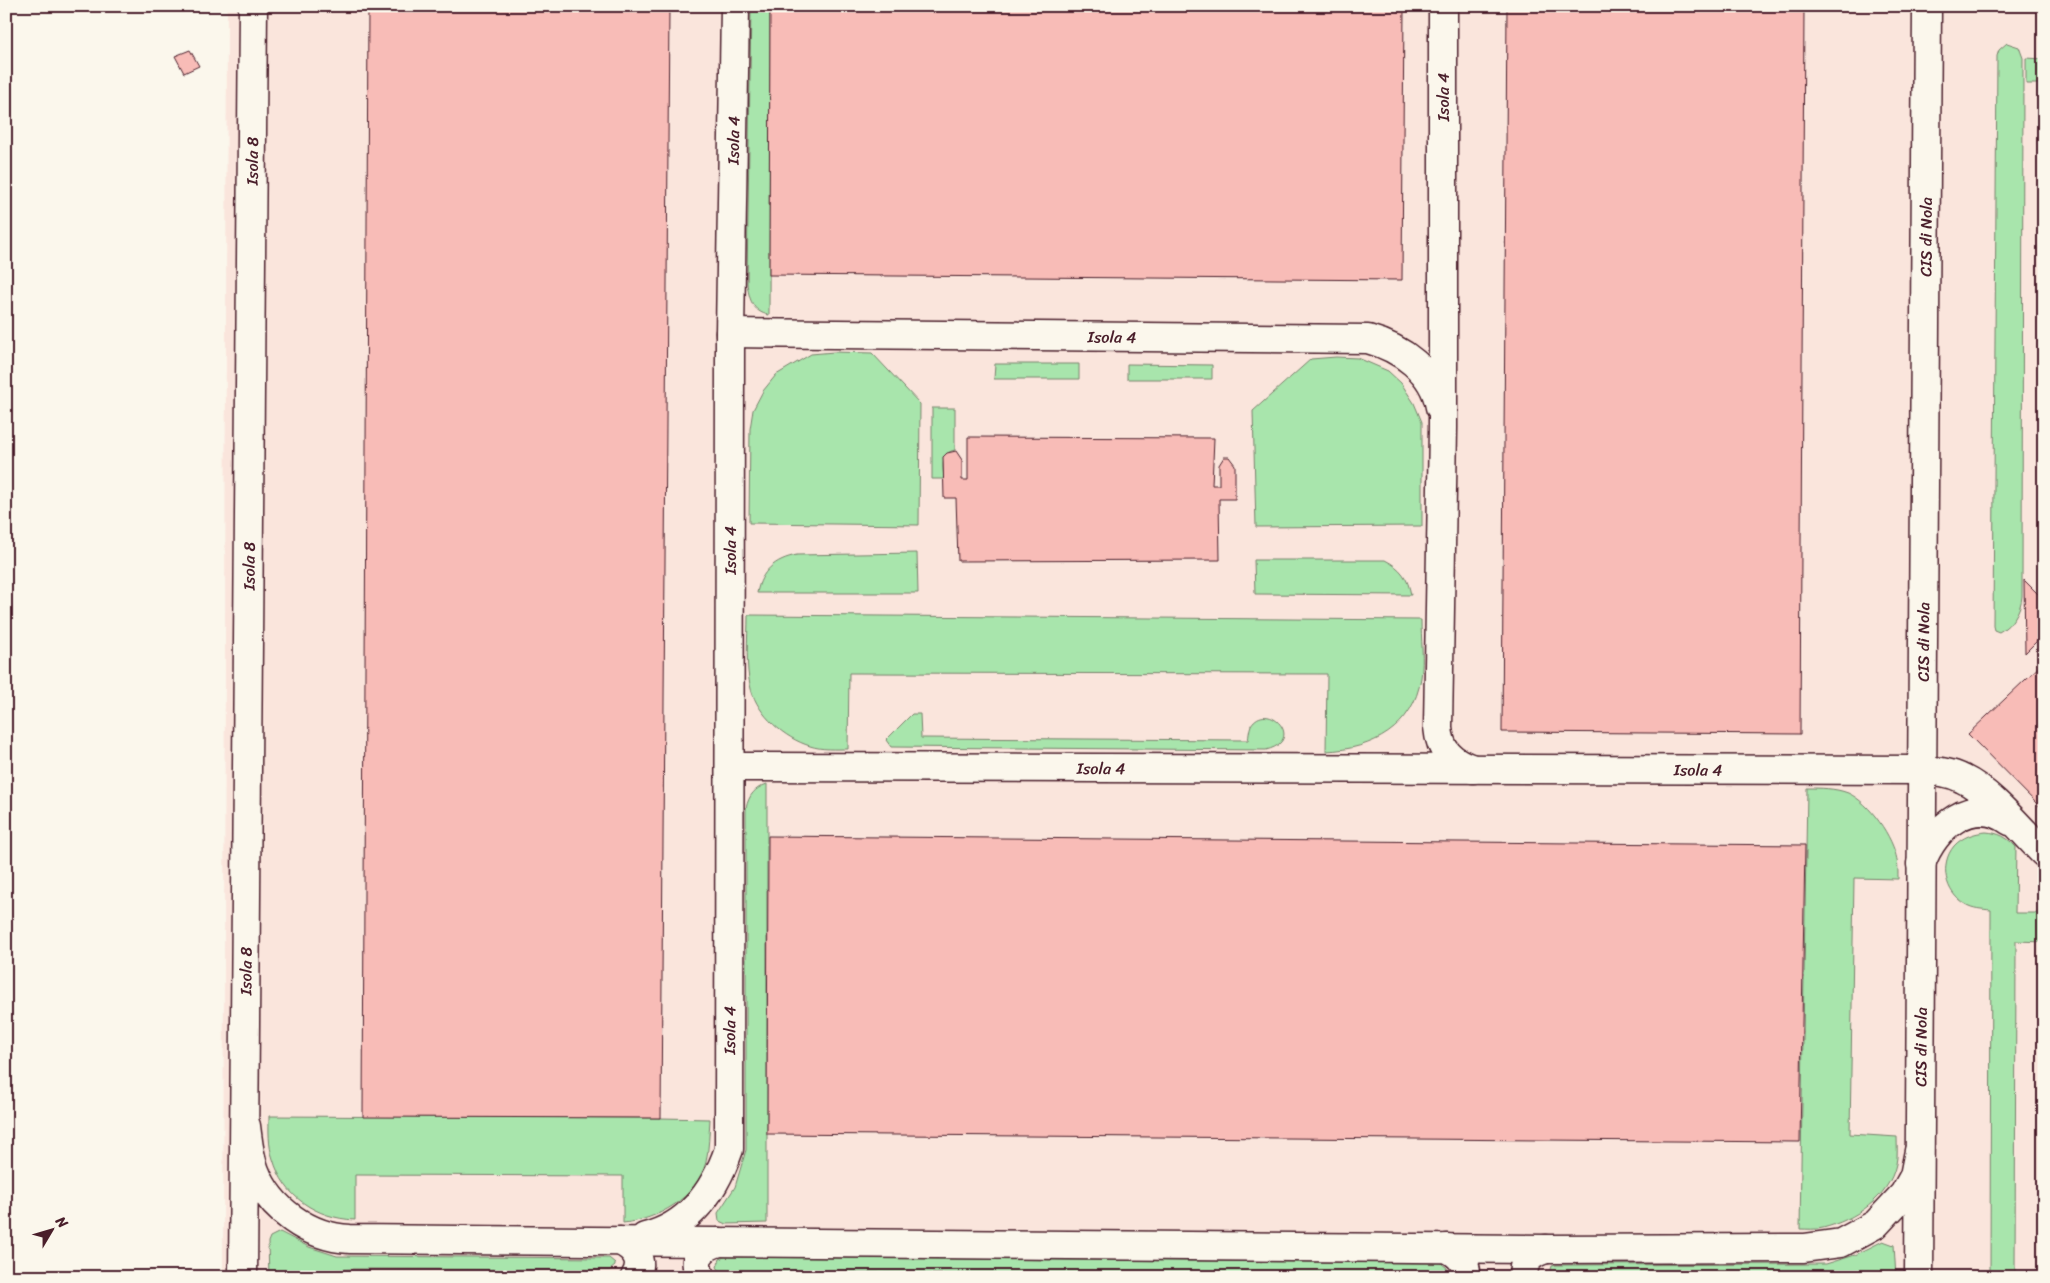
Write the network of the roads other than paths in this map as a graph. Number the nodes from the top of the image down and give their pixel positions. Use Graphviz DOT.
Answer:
graph roads {
  1 [pos="253,6"];
  2 [pos="735,6"];
  3 [pos="1443,6"];
  4 [pos="1926,6"];
  5 [pos="730,333"];
  6 [pos="1443,428"];
  7 [pos="730,767"];
  8 [pos="1473,770"];
  9 [pos="1922,770"];
  10 [pos="2019,828"];
  11 [pos="2044,853"];
  12 [pos="1921,864"];
  13 [pos="246,1126"];
  14 [pos="1919,1151"];
  15 [pos="625,1241"];
  16 [pos="719,1242"];
  17 [pos="1447,1248"];
  18 [pos="1546,1249"];
  19 [pos="244,1277"];
  20 [pos="635,1277"];
  21 [pos="701,1277"];
  22 [pos="1466,1277"];
  23 [pos="1524,1277"];
  24 [pos="1919,1277"];
  1 -- 13 [label="street, Isola 8"];
  2 -- 5 [label="street, Isola 4"];
  3 -- 6 [label="street, Isola 4"];
  4 -- 9 [label="street, CIS di Nola"];
  5 -- 6 [label="street, Isola 4"];
  5 -- 7 [label="street, Isola 4"];
  6 -- 8 [label="street, Isola 4"];
  7 -- 8 [label="street, Isola 4"];
  7 -- 15 [label="street, Isola 4"];
  8 -- 9 [label="street, Isola 4"];
  9 -- 10 [label="street, Isola 4"];
  9 -- 12 [label="street, CIS di Nola"];
  10 -- 11 [label="street"];
  10 -- 12 [label="street"];
  12 -- 14 [label="street, CIS di Nola"];
  13 -- 15 [label="street"];
  13 -- 19 [label="street"];
  14 -- 18 [label="street"];
  14 -- 24 [label="street, CIS di Nola"];
  15 -- 16 [label="street"];
  15 -- 20 [label="street"];
  16 -- 17 [label="street"];
  16 -- 21 [label="street"];
  17 -- 18 [label="street"];
  17 -- 22 [label="street"];
  18 -- 23 [label="street"];
}
